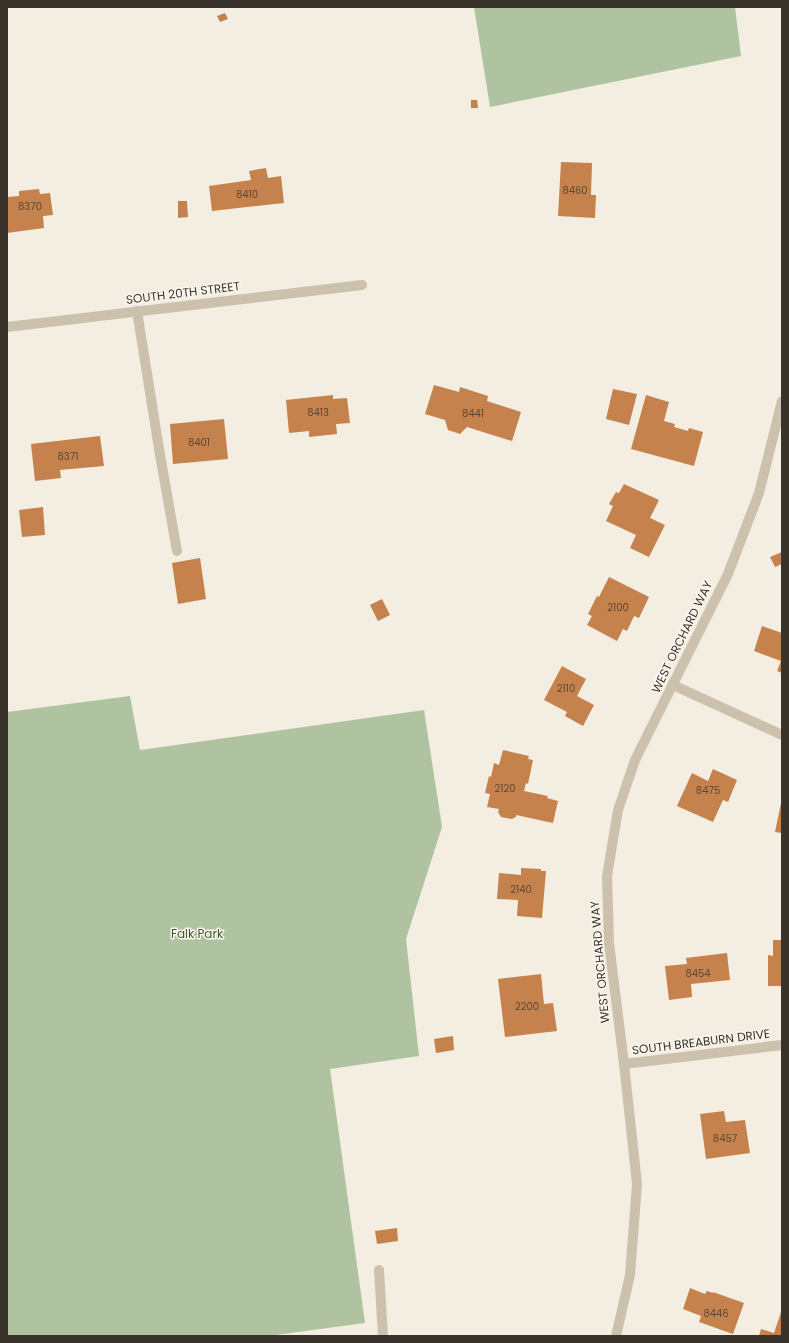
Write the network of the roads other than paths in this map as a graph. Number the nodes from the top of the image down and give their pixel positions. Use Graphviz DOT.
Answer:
graph roads {
  1 [pos="362,285"];
  2 [pos="137,312"];
  3 [pos="7,327"];
  4 [pos="782,400"];
  5 [pos="177,551"];
  6 [pos="673,685"];
  7 [pos="782,735"];
  8 [pos="782,1045"];
  9 [pos="624,1064"];
  10 [pos="379,1270"];
  11 [pos="383,1336"];
  12 [pos="616,1336"];
  1 -- 2 [label="street, SOUTH 20TH STREET"];
  2 -- 3 [label="street, SOUTH 20TH STREET"];
  2 -- 5 [label="street"];
  4 -- 6 [label="street, WEST ORCHARD WAY"];
  6 -- 7 [label="street"];
  6 -- 9 [label="street, WEST ORCHARD WAY"];
  8 -- 9 [label="street, SOUTH BREABURN DRIVE"];
  9 -- 12 [label="street, WEST ORCHARD WAY"];
  10 -- 11 [label="street"];
}
